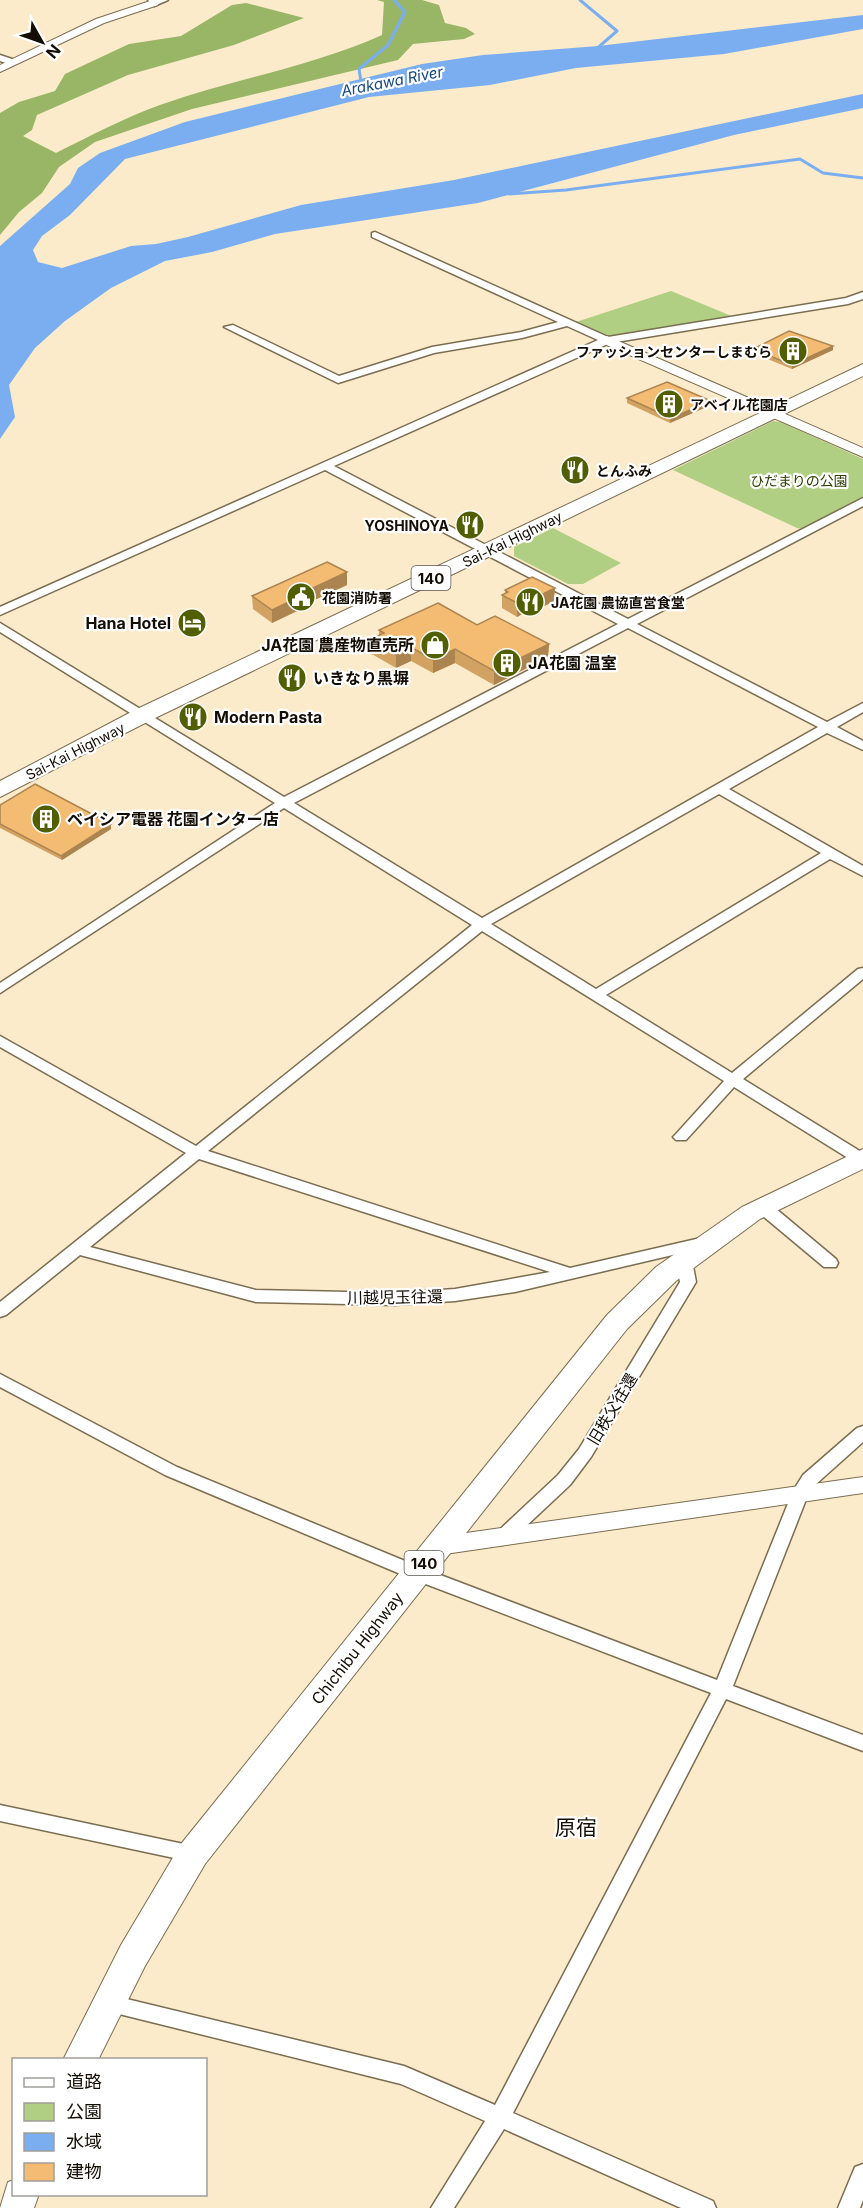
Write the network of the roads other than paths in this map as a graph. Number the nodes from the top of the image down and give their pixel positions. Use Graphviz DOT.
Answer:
graph roads {
  1 [pos="157,1"];
  2 [pos="6,60"];
  3 [pos="0,69"];
  4 [pos="375,235"];
  5 [pos="861,298"];
  6 [pos="569,322"];
  7 [pos="229,327"];
  8 [pos="607,340"];
  9 [pos="863,358"];
  10 [pos="863,369"];
  11 [pos="767,410"];
  12 [pos="863,453"];
  13 [pos="325,466"];
  14 [pos="863,501"];
  15 [pos="480,547"];
  16 [pos="0,611"];
  17 [pos="627,624"];
  18 [pos="0,627"];
  19 [pos="863,707"];
  20 [pos="138,712"];
  21 [pos="826,726"];
  22 [pos="863,746"];
  23 [pos="0,776"];
  24 [pos="718,788"];
  25 [pos="0,790"];
  26 [pos="283,802"];
  27 [pos="830,853"];
  28 [pos="863,872"];
  29 [pos="480,925"];
  30 [pos="863,972"];
  31 [pos="0,989"];
  32 [pos="595,996"];
  33 [pos="0,1041"];
  34 [pos="732,1081"];
  35 [pos="681,1137"];
  36 [pos="196,1153"];
  37 [pos="862,1158"];
  38 [pos="763,1207"];
  39 [pos="713,1240"];
  40 [pos="78,1248"];
  41 [pos="684,1261"];
  42 [pos="830,1263"];
  43 [pos="573,1274"];
  44 [pos="0,1311"];
  45 [pos="0,1380"];
  46 [pos="863,1432"];
  47 [pos="863,1485"];
  48 [pos="799,1496"];
  49 [pos="502,1538"];
  50 [pos="438,1546"];
  51 [pos="416,1573"];
  52 [pos="722,1689"];
  53 [pos="863,1743"];
  54 [pos="0,1813"];
  55 [pos="193,1854"];
  56 [pos="106,2003"];
  57 [pos="81,2058"];
  58 [pos="499,2118"];
  59 [pos="863,2174"];
  60 [pos="442,2208"];
  61 [pos="705,2208"];
  62 [pos="849,2208"];
  1 -- 2 [label="street"];
  2 -- 3 [label="street"];
  4 -- 6 [label="street"];
  5 -- 8 [label="street"];
  6 -- 7 [label="street"];
  6 -- 8 [label="street"];
  8 -- 11 [label="street"];
  8 -- 13 [label="street"];
  9 -- 11 [label="highway, Sai-Kai Highway / 140"];
  10 -- 11 [label="highway, Sai-Kai Highway / 140"];
  11 -- 12 [label="street"];
  11 -- 15 [label="highway, Sai-Kai Highway / 140"];
  13 -- 15 [label="street"];
  13 -- 16 [label="street"];
  14 -- 17 [label="street"];
  15 -- 17 [label="street"];
  15 -- 20 [label="highway, Sai-Kai Highway / 140"];
  17 -- 21 [label="street"];
  17 -- 26 [label="street"];
  18 -- 20 [label="street"];
  19 -- 21 [label="street"];
  20 -- 23 [label="highway, Sai-Kai Highway / 140"];
  20 -- 25 [label="highway, Sai-Kai Highway / 140"];
  20 -- 26 [label="street"];
  21 -- 22 [label="street"];
  21 -- 24 [label="street"];
  24 -- 27 [label="street"];
  24 -- 29 [label="street"];
  26 -- 29 [label="street"];
  26 -- 31 [label="street"];
  27 -- 28 [label="street"];
  27 -- 32 [label="street"];
  29 -- 32 [label="street"];
  29 -- 36 [label="street"];
  30 -- 34 [label="street"];
  32 -- 34 [label="street"];
  33 -- 36 [label="street"];
  34 -- 35 [label="street"];
  34 -- 37 [label="street"];
  36 -- 40 [label="street"];
  36 -- 43 [label="street"];
  37 -- 38 [label="highway, Chichibu Highway / 140"];
  38 -- 39 [label="highway, Chichibu Highway / 140"];
  38 -- 42 [label="street"];
  39 -- 41 [label="highway, Chichibu Highway / 140"];
  39 -- 43 [label="street, 川越児玉往還"];
  40 -- 43 [label="street, 川越児玉往還"];
  40 -- 44 [label="street"];
  41 -- 49 [label="street, 旧秩父往還"];
  41 -- 50 [label="highway, Chichibu Highway / 140"];
  45 -- 51 [label="street"];
  46 -- 48 [label="street"];
  47 -- 48 [label="street"];
  48 -- 49 [label="street"];
  48 -- 52 [label="street"];
  49 -- 50 [label="street"];
  50 -- 51 [label="highway, Chichibu Highway / 140"];
  51 -- 52 [label="street"];
  51 -- 55 [label="highway, Chichibu Highway / 140"];
  52 -- 53 [label="street"];
  52 -- 58 [label="street"];
  54 -- 55 [label="street"];
  55 -- 56 [label="highway, Chichibu Highway / 140"];
  56 -- 57 [label="highway, Chichibu Highway / 140"];
  56 -- 58 [label="street"];
  58 -- 60 [label="street"];
  58 -- 61 [label="street"];
  59 -- 62 [label="street"];
}
